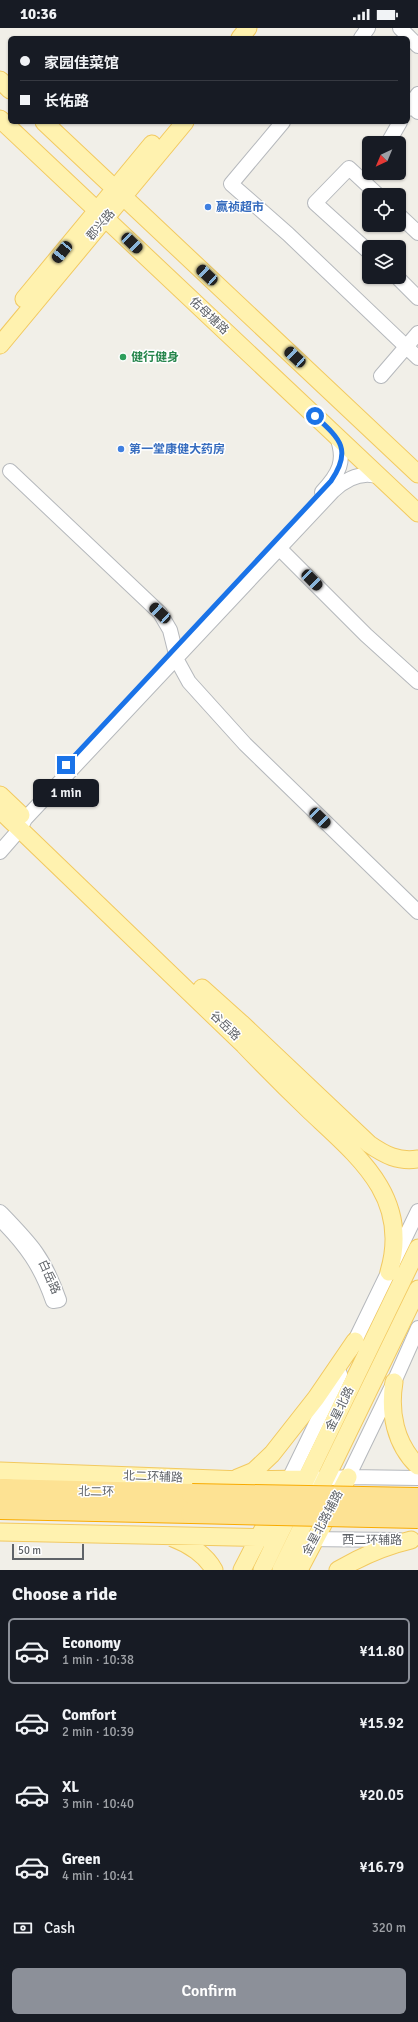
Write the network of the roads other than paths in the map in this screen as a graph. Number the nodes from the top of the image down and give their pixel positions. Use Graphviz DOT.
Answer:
graph roads {
  1 [pos="248,28"];
  2 [pos="262,28"];
  3 [pos="400,28"];
  4 [pos="242,36"];
  5 [pos="256,36"];
  6 [pos="408,36"];
  7 [pos="410,38"];
  8 [pos="418,46"];
  9 [pos="0,80"];
  10 [pos="8,88"];
  11 [pos="0,119"];
  12 [pos="46,124"];
  13 [pos="169,124"];
  14 [pos="183,124"];
  15 [pos="281,124"];
  16 [pos="399,124"];
  17 [pos="392,136"];
  18 [pos="370,188"];
  19 [pos="119,193"];
  20 [pos="101,214"];
  21 [pos="406,222"];
  22 [pos="418,233"];
  23 [pos="362,246"];
  24 [pos="404,284"];
  25 [pos="418,298"];
  26 [pos="0,328"];
  27 [pos="418,333"];
  28 [pos="0,345"];
  29 [pos="405,346"];
  30 [pos="418,358"];
  31 [pos="380,376"];
  32 [pos="337,437"];
  33 [pos="10,471"];
  34 [pos="418,474"];
  35 [pos="382,478"];
  36 [pos="418,512"];
  37 [pos="279,548"];
  38 [pos="175,652"];
  39 [pos="418,682"];
  40 [pos="0,795"];
  41 [pos="0,810"];
  42 [pos="20,822"];
  43 [pos="0,844"];
  44 [pos="0,852"];
  45 [pos="418,912"];
  46 [pos="418,1159"];
  47 [pos="418,1211"];
  48 [pos="0,1212"];
  49 [pos="0,1219"];
  50 [pos="418,1248"];
  51 [pos="389,1272"];
  52 [pos="418,1288"];
  53 [pos="418,1328"];
  54 [pos="355,1341"];
  55 [pos="394,1382"];
  56 [pos="418,1466"];
  57 [pos="0,1471"];
  58 [pos="348,1477"];
  59 [pos="418,1478"];
  60 [pos="289,1479"];
  61 [pos="306,1479"];
  62 [pos="326,1479"];
  63 [pos="233,1480"];
  64 [pos="0,1489"];
  65 [pos="418,1498"];
  66 [pos="0,1509"];
  67 [pos="418,1518"];
  68 [pos="0,1532"];
  69 [pos="171,1537"];
  70 [pos="258,1538"];
  71 [pos="277,1538"];
  72 [pos="296,1539"];
  73 [pos="315,1539"];
  74 [pos="415,1540"];
  75 [pos="214,1570"];
  76 [pos="242,1570"];
  77 [pos="262,1570"];
  78 [pos="281,1570"];
  79 [pos="299,1570"];
  80 [pos="338,1570"];
  1 -- 4 [label="main road"];
  2 -- 5 [label="main road"];
  3 -- 6 [label="street"];
  7 -- 8 [label="street"];
  9 -- 10 [label="main road"];
  11 -- 20 [label="main road, 佑母塘路"];
  12 -- 19 [label="main road"];
  13 -- 19 [label="main road, 郡兴路"];
  14 -- 19 [label="main road, 郡兴路"];
  15 -- 29 [label="street"];
  16 -- 17 [label="street"];
  18 -- 23 [label="street"];
  19 -- 20 [label="main road, 郡兴路"];
  19 -- 34 [label="main road"];
  20 -- 26 [label="main road, 郡兴路"];
  20 -- 28 [label="main road, 郡兴路"];
  20 -- 32 [label="main road, 佑母塘路"];
  21 -- 22 [label="street"];
  24 -- 25 [label="street"];
  27 -- 29 [label="street"];
  29 -- 30 [label="street"];
  29 -- 31 [label="street"];
  32 -- 35 [label="main road, 佑母塘路"];
  32 -- 38 [label="street"];
  33 -- 38 [label="street"];
  35 -- 36 [label="main road, 佑母塘路"];
  35 -- 37 [label="street"];
  37 -- 38 [label="street"];
  37 -- 39 [label="street"];
  38 -- 42 [label="street"];
  38 -- 45 [label="street"];
  40 -- 42 [label="main road"];
  41 -- 42 [label="main road, 谷岳路"];
  42 -- 43 [label="street"];
  42 -- 44 [label="street"];
  42 -- 46 [label="main road"];
  42 -- 51 [label="main road, 谷岳路"];
  47 -- 51 [label="street"];
  48 -- 49 [label="street, 白岳路"];
  50 -- 61 [label="main road, 金星北路"];
  51 -- 54 [label="street"];
  52 -- 62 [label="main road, 金星北路"];
  53 -- 55 [label="street"];
  54 -- 60 [label="street"];
  54 -- 63 [label="main road"];
  55 -- 56 [label="main road"];
  55 -- 58 [label="street"];
  57 -- 63 [label="main road, 北二环辅路"];
  58 -- 59 [label="street"];
  58 -- 62 [label="street"];
  58 -- 73 [label="main road, 金星北路辅路"];
  60 -- 61 [label="main road, 北二环辅路"];
  60 -- 63 [label="main road, 北二环辅路"];
  60 -- 70 [label="main road"];
  61 -- 62 [label="street"];
  61 -- 71 [label="main road, 金星北路"];
  62 -- 72 [label="main road, 金星北路"];
  64 -- 65 [label="highway, 北二环, bridge"];
  66 -- 67 [label="highway, 北二环, bridge"];
  68 -- 69 [label="main road"];
  69 -- 70 [label="main road"];
  69 -- 75 [label="main road"];
  70 -- 71 [label="main road"];
  70 -- 76 [label="main road"];
  71 -- 72 [label="street, 西二环辅路"];
  71 -- 77 [label="main road, 金星北路"];
  72 -- 73 [label="street, 西二环辅路"];
  72 -- 78 [label="main road, 金星北路"];
  73 -- 74 [label="street, 西二环辅路"];
  73 -- 79 [label="main road, 金星北路辅路"];
  74 -- 80 [label="main road"];
}
